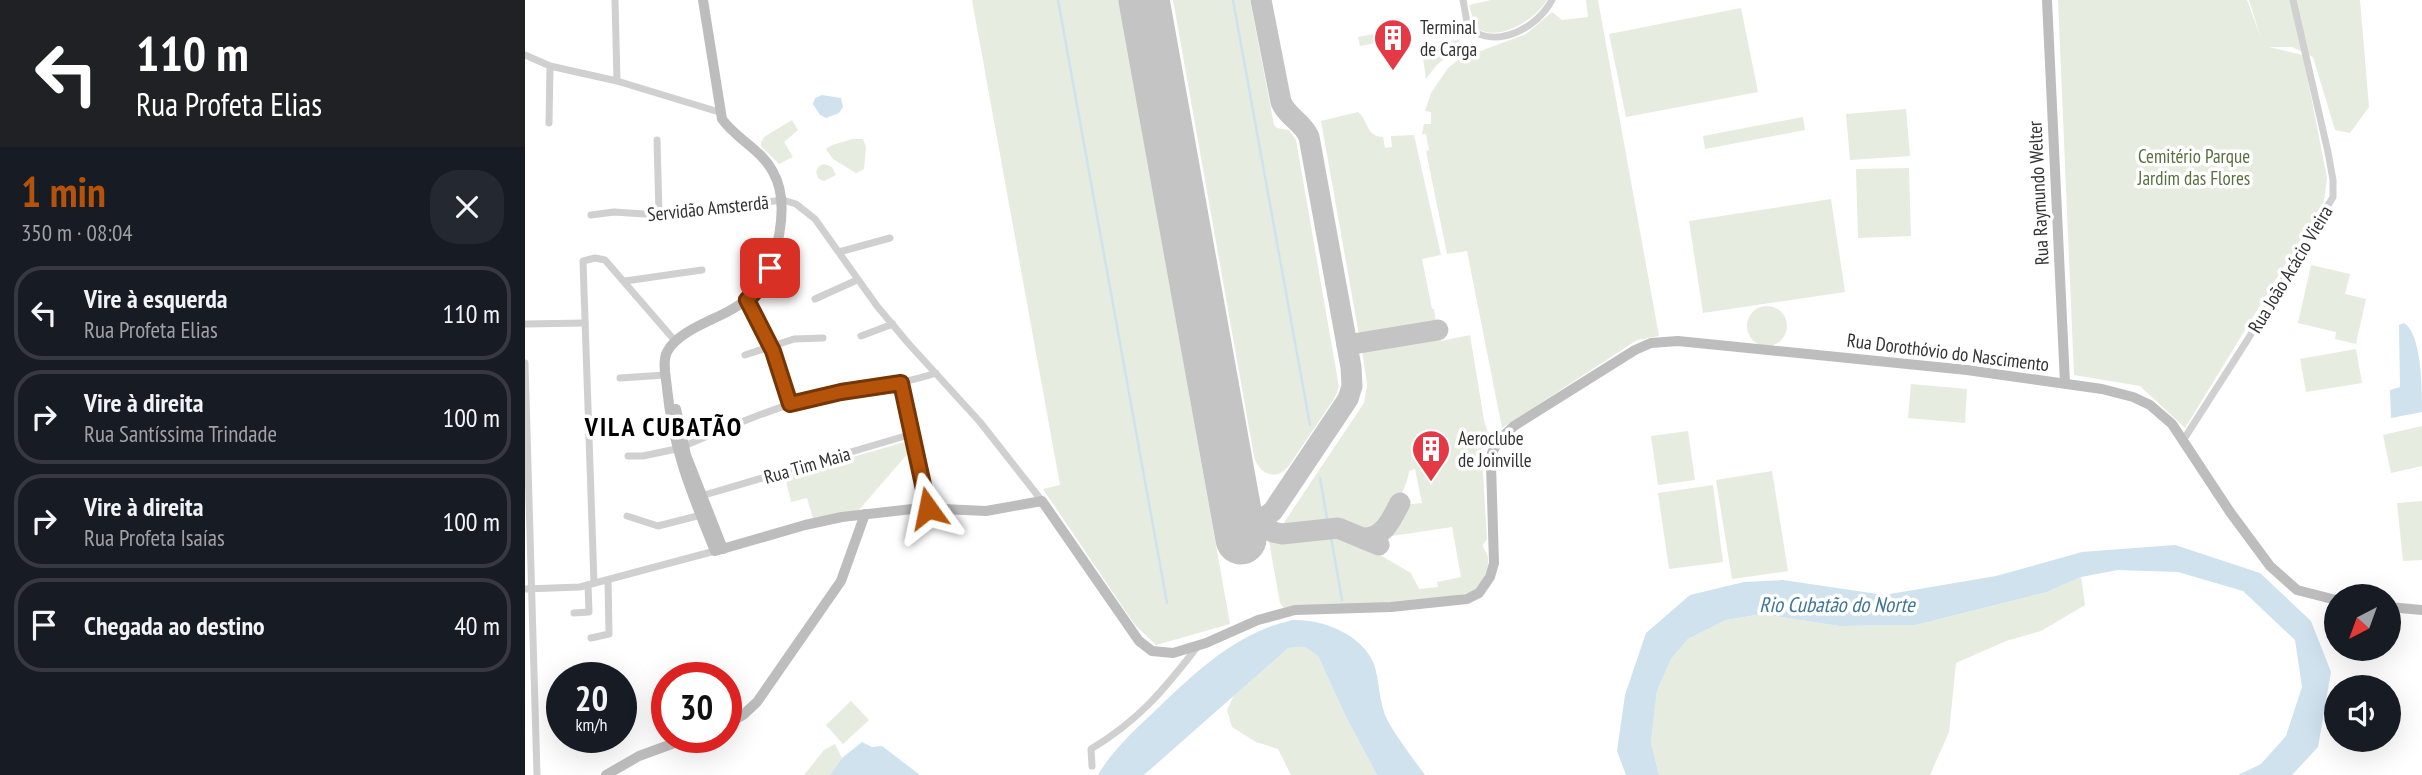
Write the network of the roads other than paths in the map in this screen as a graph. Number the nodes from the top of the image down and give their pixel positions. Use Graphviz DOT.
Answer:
graph roads {
  1 [pos="615,0"];
  2 [pos="703,0"];
  3 [pos="1463,0"];
  4 [pos="1552,0"];
  5 [pos="2047,0"];
  6 [pos="2293,0"];
  7 [pos="525,55"];
  8 [pos="550,66"];
  9 [pos="617,81"];
  10 [pos="719,112"];
  11 [pos="549,123"];
  12 [pos="657,140"];
  13 [pos="783,200"];
  14 [pos="591,215"];
  15 [pos="659,215"];
  16 [pos="890,238"];
  17 [pos="839,253"];
  18 [pos="702,270"];
  19 [pos="857,280"];
  20 [pos="625,281"];
  21 [pos="815,299"];
  22 [pos="747,300"];
  23 [pos="586,323"];
  24 [pos="525,324"];
  25 [pos="893,324"];
  26 [pos="860,336"];
  27 [pos="823,338"];
  28 [pos="676,342"];
  29 [pos="771,347"];
  30 [pos="745,355"];
  31 [pos="525,363"];
  32 [pos="936,373"];
  33 [pos="665,375"];
  34 [pos="620,378"];
  35 [pos="901,383"];
  36 [pos="2065,383"];
  37 [pos="790,404"];
  38 [pos="912,434"];
  39 [pos="2183,439"];
  40 [pos="680,447"];
  41 [pos="628,456"];
  42 [pos="701,496"];
  43 [pos="1042,501"];
  44 [pos="928,508"];
  45 [pos="701,514"];
  46 [pos="865,514"];
  47 [pos="627,516"];
  48 [pos="719,550"];
  49 [pos="608,580"];
  50 [pos="591,584"];
  51 [pos="528,589"];
  52 [pos="2324,597"];
  53 [pos="2401,608"];
  54 [pos="2422,610"];
  55 [pos="574,613"];
  56 [pos="591,638"];
  57 [pos="1197,647"];
  58 [pos="742,716"];
  59 [pos="651,752"];
  60 [pos="1092,766"];
  61 [pos="537,775"];
  62 [pos="606,775"];
  1 -- 9 [label="street"];
  2 -- 10 [label="street"];
  3 -- 4 [label="street"];
  5 -- 36 [label="street, Rua Raymundo Welter"];
  6 -- 39 [label="street, Rua João Acácio Vieira"];
  7 -- 8 [label="street"];
  8 -- 9 [label="street"];
  8 -- 11 [label="street"];
  9 -- 10 [label="street"];
  10 -- 13 [label="street"];
  12 -- 15 [label="street"];
  13 -- 15 [label="street, Servidão Amsterdã"];
  13 -- 17 [label="street"];
  13 -- 22 [label="street"];
  14 -- 15 [label="street, Servidão Amsterdã"];
  16 -- 17 [label="street"];
  17 -- 19 [label="street"];
  18 -- 20 [label="street"];
  19 -- 21 [label="street"];
  19 -- 25 [label="street"];
  20 -- 23 [label="street"];
  20 -- 28 [label="street"];
  22 -- 28 [label="street"];
  22 -- 29 [label="street"];
  23 -- 24 [label="street"];
  23 -- 50 [label="street"];
  25 -- 26 [label="street"];
  25 -- 32 [label="street"];
  27 -- 29 [label="street"];
  28 -- 33 [label="street"];
  28 -- 40 [label="street"];
  29 -- 30 [label="street"];
  29 -- 37 [label="street"];
  31 -- 51 [label="street"];
  32 -- 35 [label="street"];
  32 -- 43 [label="street"];
  33 -- 34 [label="street"];
  33 -- 40 [label="street"];
  35 -- 37 [label="street"];
  35 -- 38 [label="street"];
  36 -- 39 [label="street, Rua Dorothóvio do Nascimento"];
  36 -- 57 [label="street, Rua Dorothóvio do Nascimento"];
  37 -- 40 [label="street"];
  38 -- 42 [label="street, Rua Tim Maia"];
  38 -- 44 [label="street"];
  39 -- 52 [label="street, Rua Dorothóvio do Nascimento"];
  40 -- 41 [label="street"];
  40 -- 42 [label="street"];
  40 -- 45 [label="street"];
  42 -- 48 [label="street"];
  43 -- 44 [label="street"];
  43 -- 57 [label="street"];
  44 -- 46 [label="street"];
  45 -- 47 [label="street"];
  45 -- 48 [label="street"];
  46 -- 48 [label="street"];
  46 -- 58 [label="street"];
  48 -- 49 [label="street"];
  49 -- 50 [label="street"];
  49 -- 56 [label="street"];
  50 -- 51 [label="street"];
  50 -- 55 [label="street"];
  51 -- 61 [label="street"];
  53 -- 54 [label="street"];
  57 -- 60 [label="street"];
  59 -- 62 [label="street"];
}
